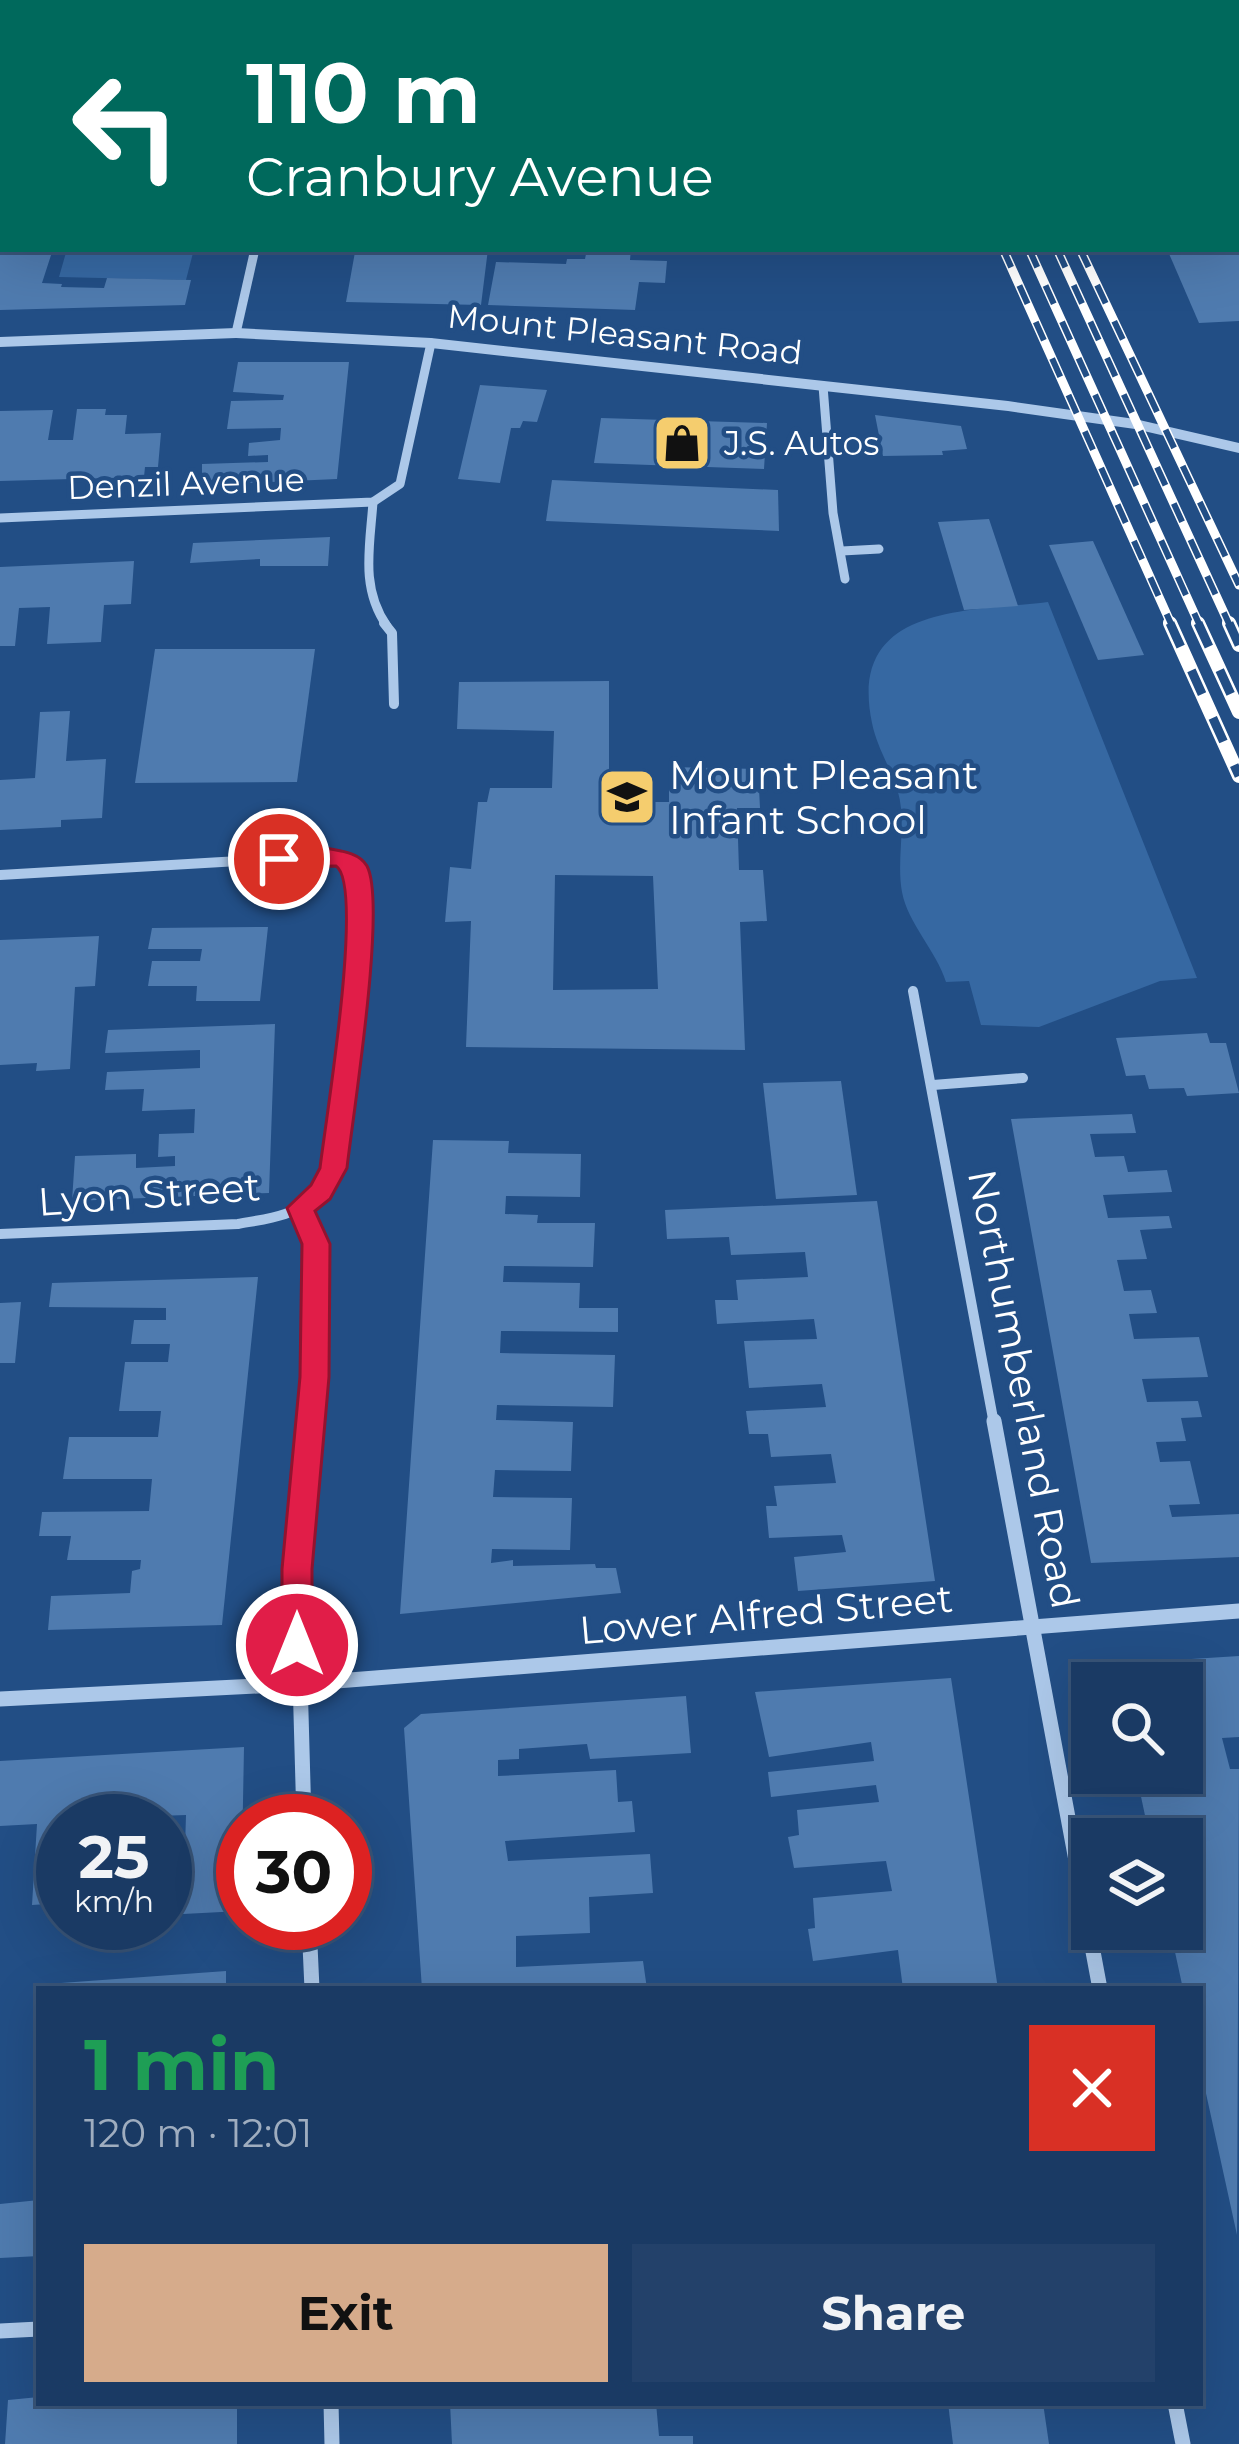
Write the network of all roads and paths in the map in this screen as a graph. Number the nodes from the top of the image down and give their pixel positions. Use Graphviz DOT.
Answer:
graph roads {
  1 [pos="254,252"];
  2 [pos="236,333"];
  3 [pos="0,341"];
  4 [pos="431,343"];
  5 [pos="823,386"];
  6 [pos="1239,448"];
  7 [pos="374,502"];
  8 [pos="0,518"];
  9 [pos="842,550"];
  10 [pos="880,550"];
  11 [pos="845,579"];
  12 [pos="394,704"];
  13 [pos="0,874"];
  14 [pos="913,991"];
  15 [pos="1022,1078"];
  16 [pos="933,1084"];
  17 [pos="301,1208"];
  18 [pos="0,1234"];
  19 [pos="1239,1611"];
  20 [pos="1034,1626"];
  21 [pos="298,1684"];
  22 [pos="0,1699"];
  23 [pos="303,1794"];
  24 [pos="310,1950"];
  25 [pos="312,1986"];
  26 [pos="1099,1986"];
  27 [pos="36,2330"];
  28 [pos="0,2331"];
  29 [pos="331,2406"];
  30 [pos="1176,2406"];
  31 [pos="332,2444"];
  32 [pos="1183,2444"];
  1 -- 2 [label="street"];
  2 -- 3 [label="street, Mount Pleasant Road"];
  2 -- 4 [label="street, Mount Pleasant Road"];
  4 -- 5 [label="street, Mount Pleasant Road"];
  4 -- 7 [label="street"];
  5 -- 6 [label="street, Mount Pleasant Road"];
  5 -- 9 [label="street"];
  7 -- 8 [label="street, Denzil Avenue"];
  7 -- 12 [label="street"];
  9 -- 10 [label="street"];
  9 -- 11 [label="street"];
  13 -- 17 [label="street"];
  14 -- 16 [label="street, Northumberland Road"];
  15 -- 16 [label="street"];
  16 -- 20 [label="street, Northumberland Road"];
  17 -- 18 [label="street, Lyon Street"];
  17 -- 21 [label="street"];
  19 -- 20 [label="street, Lower Alfred Street"];
  20 -- 21 [label="street, Lower Alfred Street"];
  20 -- 26 [label="street, Northumberland Road"];
  21 -- 22 [label="street, Lower Alfred Street"];
  21 -- 23 [label="street"];
  24 -- 25 [label="street"];
  27 -- 28 [label="street"];
  29 -- 31 [label="street"];
  30 -- 32 [label="street"];
}
